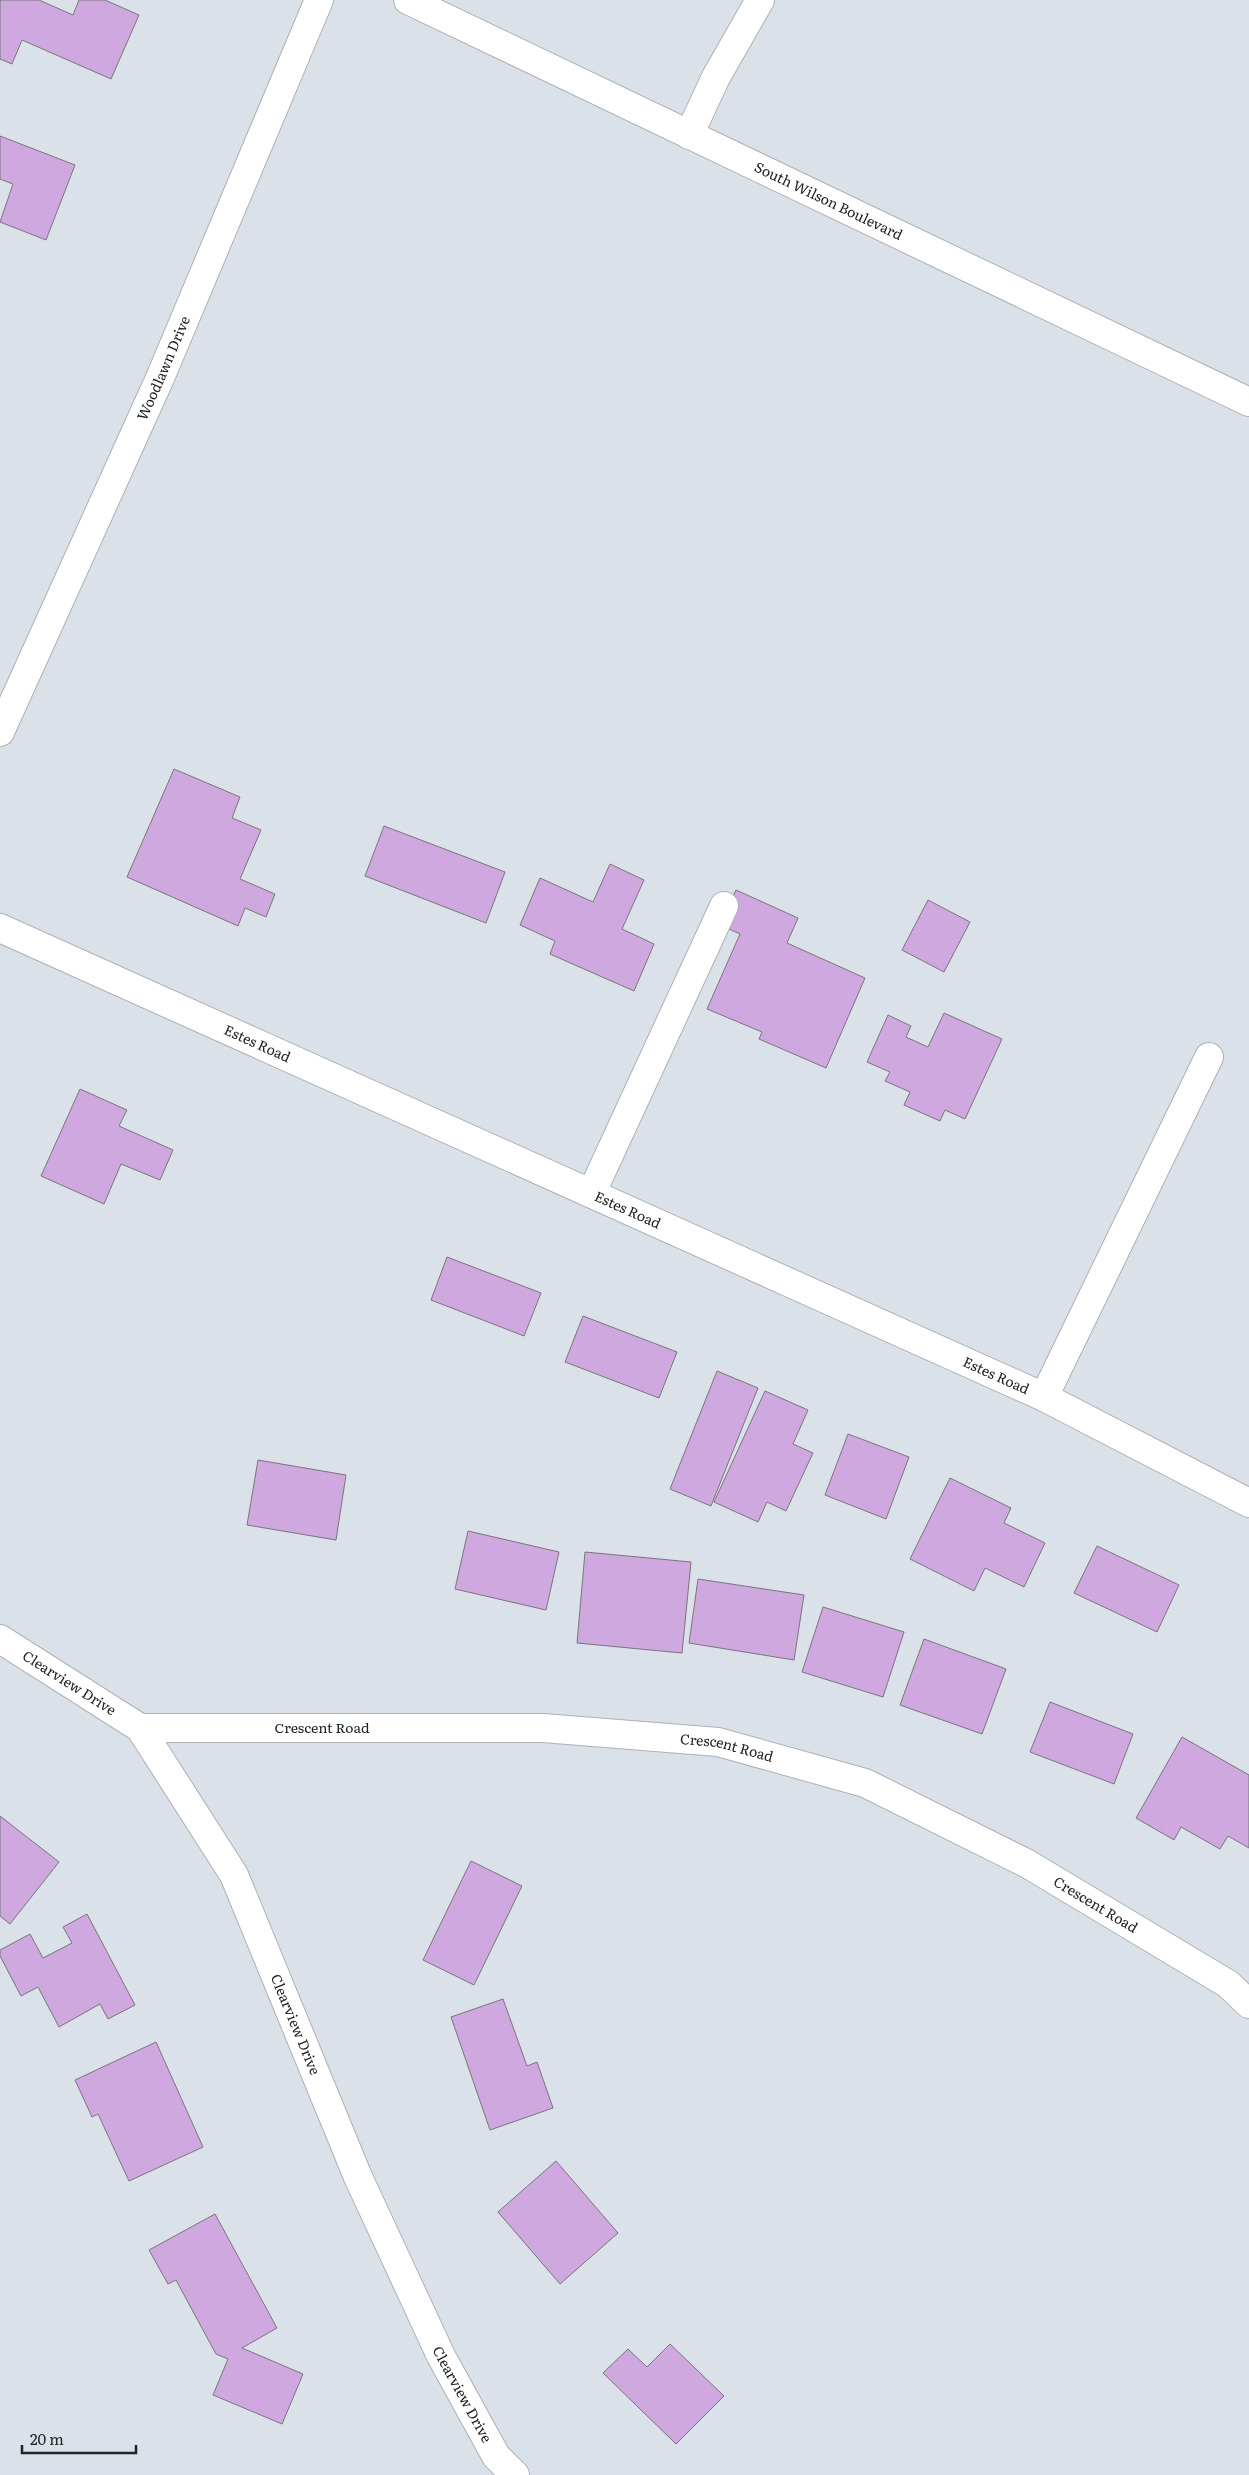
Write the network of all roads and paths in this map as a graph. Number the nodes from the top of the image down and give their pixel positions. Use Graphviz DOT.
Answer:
graph roads {
  1 [pos="319,0"];
  2 [pos="408,0"];
  3 [pos="760,0"];
  4 [pos="689,135"];
  5 [pos="1249,402"];
  6 [pos="0,732"];
  7 [pos="724,906"];
  8 [pos="0,928"];
  9 [pos="1209,1057"];
  10 [pos="592,1192"];
  11 [pos="1044,1397"];
  12 [pos="1249,1503"];
  13 [pos="0,1639"];
  14 [pos="140,1728"];
  15 [pos="1249,2004"];
  16 [pos="515,2475"];
  1 -- 6 [label="street, Woodlawn Drive"];
  2 -- 4 [label="street, South Wilson Boulevard"];
  3 -- 4 [label="street"];
  4 -- 5 [label="street, South Wilson Boulevard"];
  7 -- 10 [label="street"];
  8 -- 10 [label="street, Estes Road"];
  9 -- 11 [label="street"];
  10 -- 11 [label="street, Estes Road"];
  11 -- 12 [label="street, Estes Road"];
  13 -- 14 [label="street, Clearview Drive"];
  14 -- 15 [label="street, Crescent Road"];
  14 -- 16 [label="street, Clearview Drive"];
}
